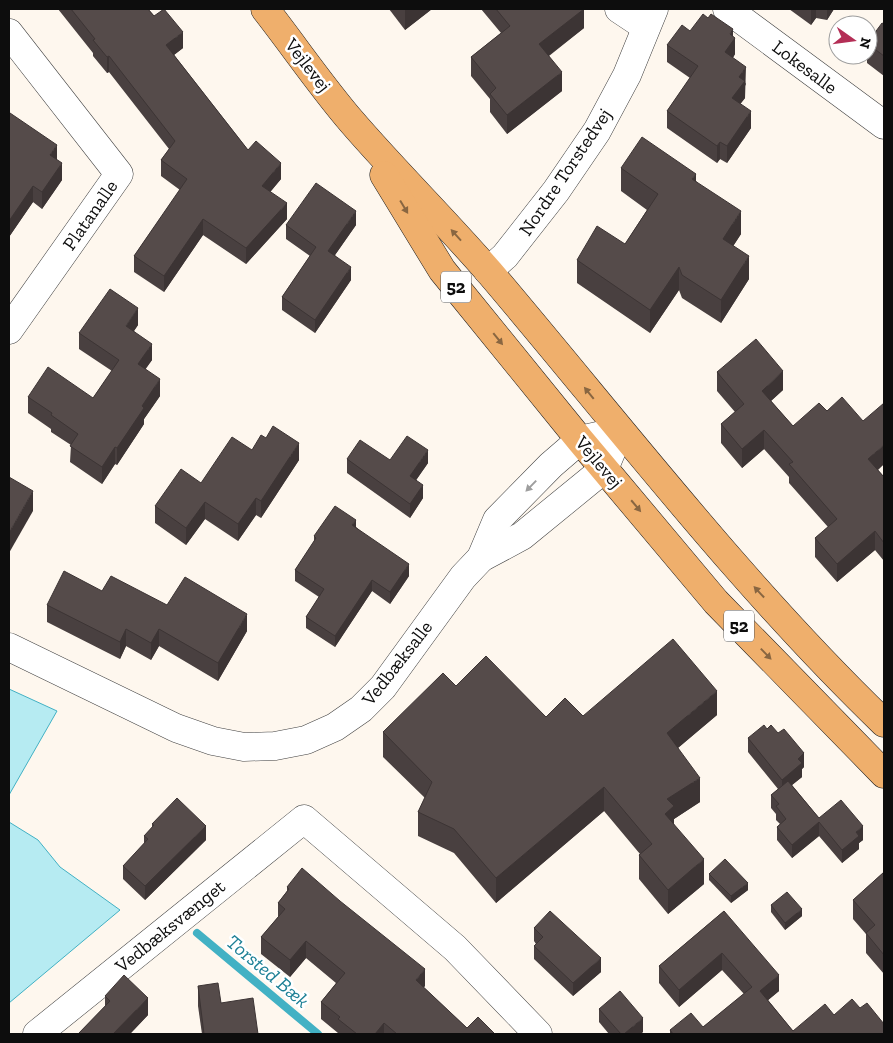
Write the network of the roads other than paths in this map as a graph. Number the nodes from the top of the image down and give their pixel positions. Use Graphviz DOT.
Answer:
graph roads {
  1 [pos="265,9"];
  2 [pos="619,9"];
  3 [pos="727,9"];
  4 [pos="650,18"];
  5 [pos="9,33"];
  6 [pos="351,120"];
  7 [pos="884,125"];
  8 [pos="488,271"];
  9 [pos="9,330"];
  10 [pos="620,431"];
  11 [pos="580,440"];
  12 [pos="604,469"];
  13 [pos="481,558"];
  14 [pos="9,647"];
  15 [pos="884,723"];
  16 [pos="884,774"];
  17 [pos="37,1034"];
  18 [pos="538,1034"];
  1 -- 6 [label="main road, Vejlevej / 52"];
  2 -- 4 [label="street"];
  3 -- 7 [label="street, Lokesalle"];
  4 -- 8 [label="street, Nordre Torstedvej"];
  5 -- 9 [label="street, Platanalle"];
  8 -- 6 [label="main road, Vejlevej / 52, one-way"];
  6 -- 11 [label="main road, Vejlevej / 52, one-way"];
  10 -- 8 [label="main road, Vejlevej / 52, one-way"];
  10 -- 11 [label="street, Vedbæksalle"];
  10 -- 12 [label="street, Vedbæksalle"];
  15 -- 10 [label="main road, Vejlevej / 52, one-way"];
  11 -- 12 [label="main road, Vejlevej / 52"];
  11 -- 13 [label="street, Vedbæksalle, one-way"];
  12 -- 13 [label="street, Vedbæksalle"];
  12 -- 16 [label="main road, Vejlevej / 52, one-way"];
  13 -- 14 [label="street, Vedbæksalle"];
  17 -- 18 [label="street, Vedbæksvænget"];
}
